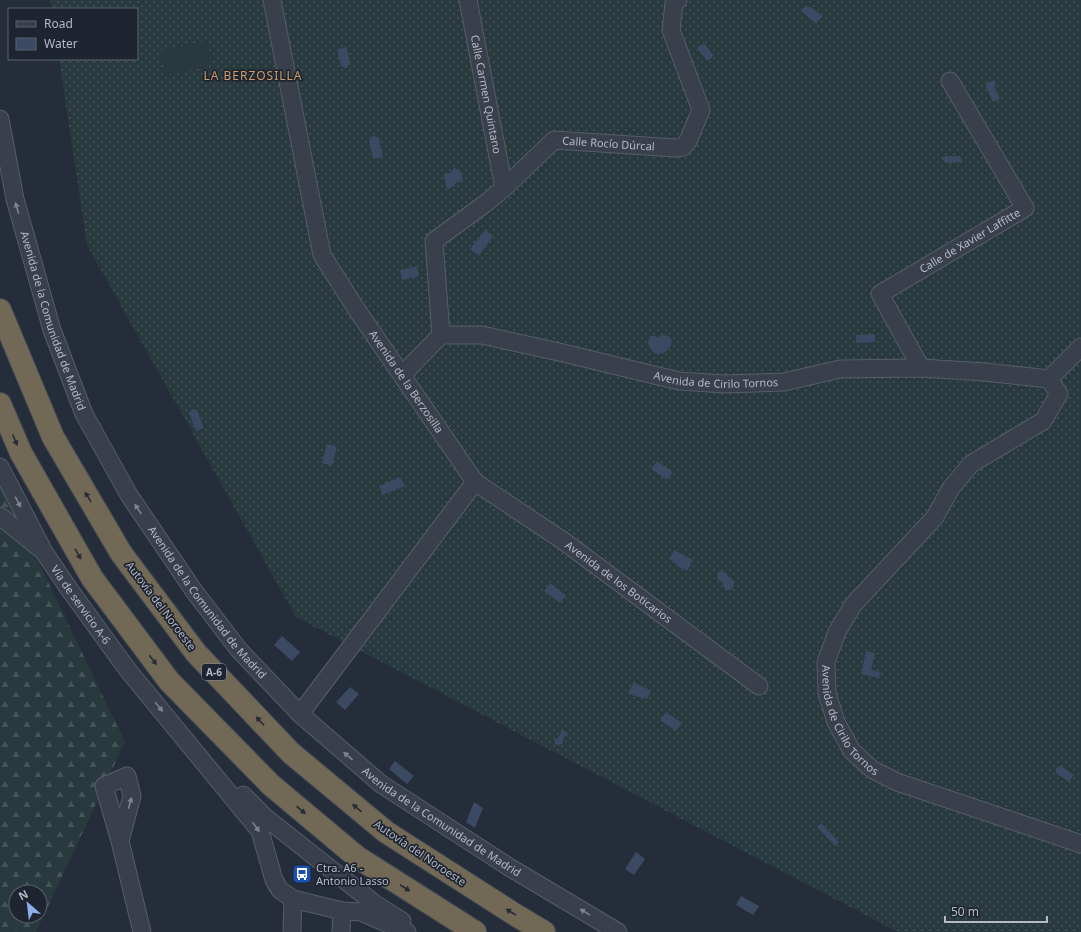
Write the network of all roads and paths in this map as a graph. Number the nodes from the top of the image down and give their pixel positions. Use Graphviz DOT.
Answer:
graph roads {
  1 [pos="272,0"];
  2 [pos="468,0"];
  3 [pos="678,0"];
  4 [pos="950,80"];
  5 [pos="0,119"];
  6 [pos="504,188"];
  7 [pos="0,310"];
  8 [pos="441,335"];
  9 [pos="1081,347"];
  10 [pos="921,368"];
  11 [pos="402,375"];
  12 [pos="1049,379"];
  13 [pos="0,404"];
  14 [pos="0,467"];
  15 [pos="475,482"];
  16 [pos="0,516"];
  17 [pos="44,552"];
  18 [pos="759,686"];
  19 [pos="300,714"];
  20 [pos="178,732"];
  21 [pos="120,841"];
  22 [pos="1081,844"];
  23 [pos="293,899"];
  24 [pos="342,911"];
  25 [pos="142,932"];
  26 [pos="292,932"];
  27 [pos="341,932"];
  28 [pos="407,932"];
  29 [pos="418,932"];
  30 [pos="475,932"];
  31 [pos="544,932"];
  32 [pos="618,932"];
  1 -- 11 [label="street, Avenida de la Berzosilla"];
  2 -- 6 [label="street, Calle Carmen Quintano"];
  3 -- 6 [label="street, Calle Rocío Dúrcal"];
  4 -- 10 [label="street, Calle de Xavier Laffitte"];
  19 -- 5 [label="street, Avenida de la Comunidad de Madrid, one-way"];
  6 -- 8 [label="street, Calle Rocío Dúrcal"];
  31 -- 7 [label="highway, Autovía del Noroeste / A-6, one-way"];
  8 -- 10 [label="street, Avenida de Cirilo Tornos"];
  8 -- 11 [label="street"];
  9 -- 12 [label="street"];
  10 -- 12 [label="street, Avenida de Cirilo Tornos"];
  11 -- 15 [label="street, Avenida de la Berzosilla"];
  12 -- 22 [label="street, Avenida de Cirilo Tornos"];
  13 -- 30 [label="highway, one-way"];
  14 -- 17 [label="street, Vía de servicio A-6, one-way"];
  15 -- 18 [label="street, Avenida de los Boticarios"];
  15 -- 19 [label="street"];
  16 -- 17 [label="street"];
  17 -- 20 [label="street, Vía de servicio A-6, one-way"];
  32 -- 19 [label="street, Avenida de la Comunidad de Madrid, one-way"];
  20 -- 23 [label="street, one-way"];
  20 -- 29 [label="street"];
  21 -- 25 [label="street"];
  23 -- 24 [label="street"];
  23 -- 26 [label="street"];
  24 -- 27 [label="street"];
  24 -- 28 [label="street"];
}
